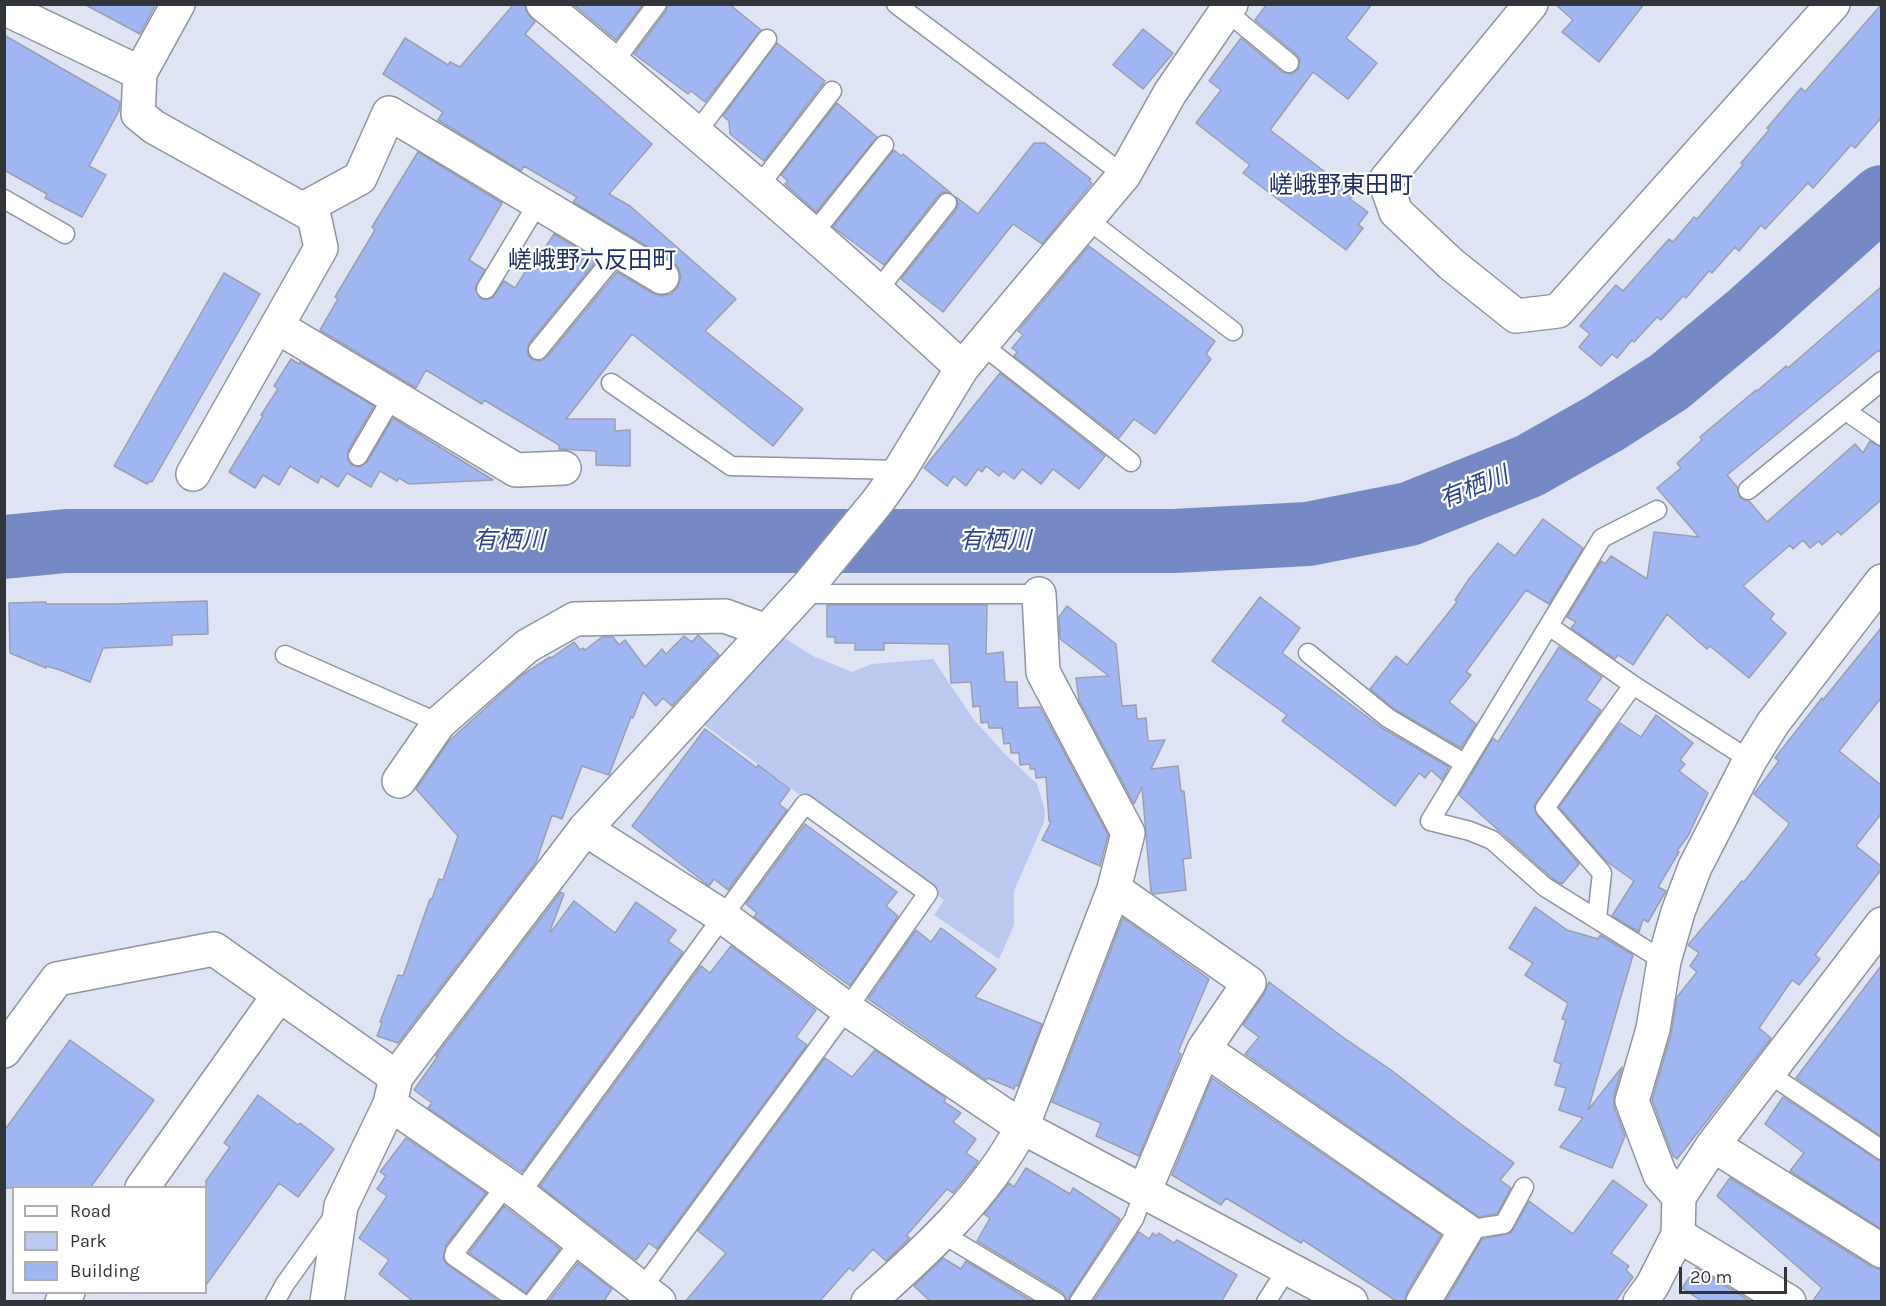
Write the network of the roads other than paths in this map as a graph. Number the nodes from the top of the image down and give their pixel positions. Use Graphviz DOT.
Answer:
graph roads {
  1 [pos="178,4"];
  2 [pos="543,4"];
  3 [pos="657,4"];
  4 [pos="896,4"];
  5 [pos="1531,4"];
  6 [pos="1833,4"];
  7 [pos="4,8"];
  8 [pos="1229,8"];
  9 [pos="767,39"];
  10 [pos="613,63"];
  11 [pos="1289,63"];
  12 [pos="140,73"];
  13 [pos="832,91"];
  14 [pos="697,132"];
  15 [pos="884,145"];
  16 [pos="1124,176"];
  17 [pos="759,186"];
  18 [pos="4,199"];
  19 [pos="538,203"];
  20 [pos="947,203"];
  21 [pos="303,209"];
  22 [pos="1087,219"];
  23 [pos="65,234"];
  24 [pos="813,234"];
  25 [pos="619,251"];
  26 [pos="662,277"];
  27 [pos="486,289"];
  28 [pos="878,290"];
  29 [pos="278,327"];
  30 [pos="1233,331"];
  31 [pos="537,350"];
  32 [pos="971,356"];
  33 [pos="1881,381"];
  34 [pos="611,383"];
  35 [pos="393,396"];
  36 [pos="1846,411"];
  37 [pos="1881,436"];
  38 [pos="358,456"];
  39 [pos="1131,462"];
  40 [pos="564,468"];
  41 [pos="900,470"];
  42 [pos="194,474"];
  43 [pos="1748,490"];
  44 [pos="1657,510"];
  45 [pos="1881,581"];
  46 [pos="805,589"];
  47 [pos="1039,594"];
  48 [pos="1549,626"];
  49 [pos="766,631"];
  50 [pos="1308,653"];
  51 [pos="285,655"];
  52 [pos="1633,685"];
  53 [pos="439,723"];
  54 [pos="1750,760"];
  55 [pos="1464,763"];
  56 [pos="399,781"];
  57 [pos="585,830"];
  58 [pos="1114,889"];
  59 [pos="722,916"];
  60 [pos="1598,918"];
  61 [pos="1880,929"];
  62 [pos="1664,961"];
  63 [pos="279,995"];
  64 [pos="847,1009"];
  65 [pos="1204,1049"];
  66 [pos="4,1051"];
  67 [pos="1768,1073"];
  68 [pos="393,1091"];
  69 [pos="1022,1127"];
  70 [pos="1713,1145"];
  71 [pos="1881,1150"];
  72 [pos="143,1186"];
  73 [pos="1524,1187"];
  74 [pos="513,1189"];
  75 [pos="1144,1192"];
  76 [pos="1679,1197"];
  77 [pos="341,1206"];
  78 [pos="1466,1230"];
  79 [pos="941,1233"];
  80 [pos="1678,1235"];
  81 [pos="581,1240"];
  82 [pos="1881,1251"];
  83 [pos="1287,1269"];
  84 [pos="651,1294"];
  85 [pos="1653,1296"];
  86 [pos="275,1302"];
  87 [pos="327,1302"];
  88 [pos="520,1302"];
  89 [pos="533,1302"];
  90 [pos="867,1302"];
  91 [pos="1056,1302"];
  92 [pos="1079,1302"];
  93 [pos="1266,1302"];
  94 [pos="1351,1302"];
  95 [pos="1423,1302"];
  96 [pos="1789,1302"];
  1 -- 12 [label="street"];
  2 -- 10 [label="street"];
  3 -- 10 [label="lane"];
  4 -- 16 [label="lane"];
  5 -- 6 [label="street"];
  7 -- 12 [label="street"];
  8 -- 11 [label="lane"];
  8 -- 16 [label="street"];
  9 -- 14 [label="lane"];
  10 -- 14 [label="street"];
  12 -- 21 [label="street"];
  13 -- 17 [label="lane"];
  14 -- 17 [label="street"];
  15 -- 24 [label="lane"];
  16 -- 22 [label="street"];
  17 -- 24 [label="street"];
  18 -- 23 [label="lane"];
  19 -- 21 [label="street"];
  19 -- 25 [label="street"];
  19 -- 27 [label="lane"];
  20 -- 28 [label="lane"];
  21 -- 29 [label="street"];
  22 -- 30 [label="lane"];
  22 -- 32 [label="street"];
  24 -- 28 [label="street"];
  25 -- 26 [label="street"];
  25 -- 31 [label="lane"];
  28 -- 32 [label="street"];
  29 -- 35 [label="street"];
  29 -- 42 [label="street"];
  32 -- 39 [label="lane"];
  32 -- 41 [label="street"];
  33 -- 36 [label="lane"];
  34 -- 41 [label="lane"];
  35 -- 38 [label="lane"];
  35 -- 40 [label="street"];
  36 -- 37 [label="lane"];
  36 -- 43 [label="lane"];
  41 -- 46 [label="street"];
  44 -- 48 [label="lane"];
  45 -- 54 [label="street"];
  46 -- 47 [label="lane"];
  46 -- 49 [label="street"];
  47 -- 58 [label="street"];
  48 -- 52 [label="lane"];
  48 -- 55 [label="lane"];
  49 -- 53 [label="street"];
  49 -- 57 [label="street"];
  50 -- 55 [label="lane"];
  51 -- 53 [label="lane"];
  52 -- 54 [label="lane"];
  52 -- 60 [label="lane"];
  53 -- 56 [label="street"];
  54 -- 62 [label="street"];
  55 -- 60 [label="lane"];
  57 -- 59 [label="street"];
  57 -- 68 [label="street"];
  58 -- 65 [label="street"];
  58 -- 69 [label="street"];
  59 -- 64 [label="street"];
  59 -- 64 [label="lane"];
  59 -- 74 [label="lane"];
  60 -- 62 [label="lane"];
  61 -- 67 [label="street"];
  62 -- 76 [label="street"];
  63 -- 66 [label="street"];
  63 -- 68 [label="street"];
  63 -- 72 [label="street"];
  64 -- 69 [label="street"];
  64 -- 84 [label="lane"];
  65 -- 75 [label="street"];
  65 -- 78 [label="street"];
  67 -- 70 [label="street"];
  67 -- 71 [label="lane"];
  68 -- 74 [label="street"];
  68 -- 77 [label="street"];
  69 -- 75 [label="street"];
  69 -- 79 [label="street"];
  70 -- 76 [label="street"];
  70 -- 82 [label="street"];
  73 -- 78 [label="lane"];
  74 -- 81 [label="street"];
  74 -- 88 [label="lane"];
  75 -- 83 [label="street"];
  75 -- 92 [label="lane"];
  76 -- 80 [label="street"];
  77 -- 86 [label="lane"];
  77 -- 87 [label="street"];
  78 -- 95 [label="street"];
  79 -- 90 [label="street"];
  79 -- 91 [label="lane"];
  80 -- 85 [label="street"];
  80 -- 96 [label="street"];
  81 -- 84 [label="street"];
  81 -- 89 [label="lane"];
  83 -- 93 [label="lane"];
  83 -- 94 [label="street"];
}
